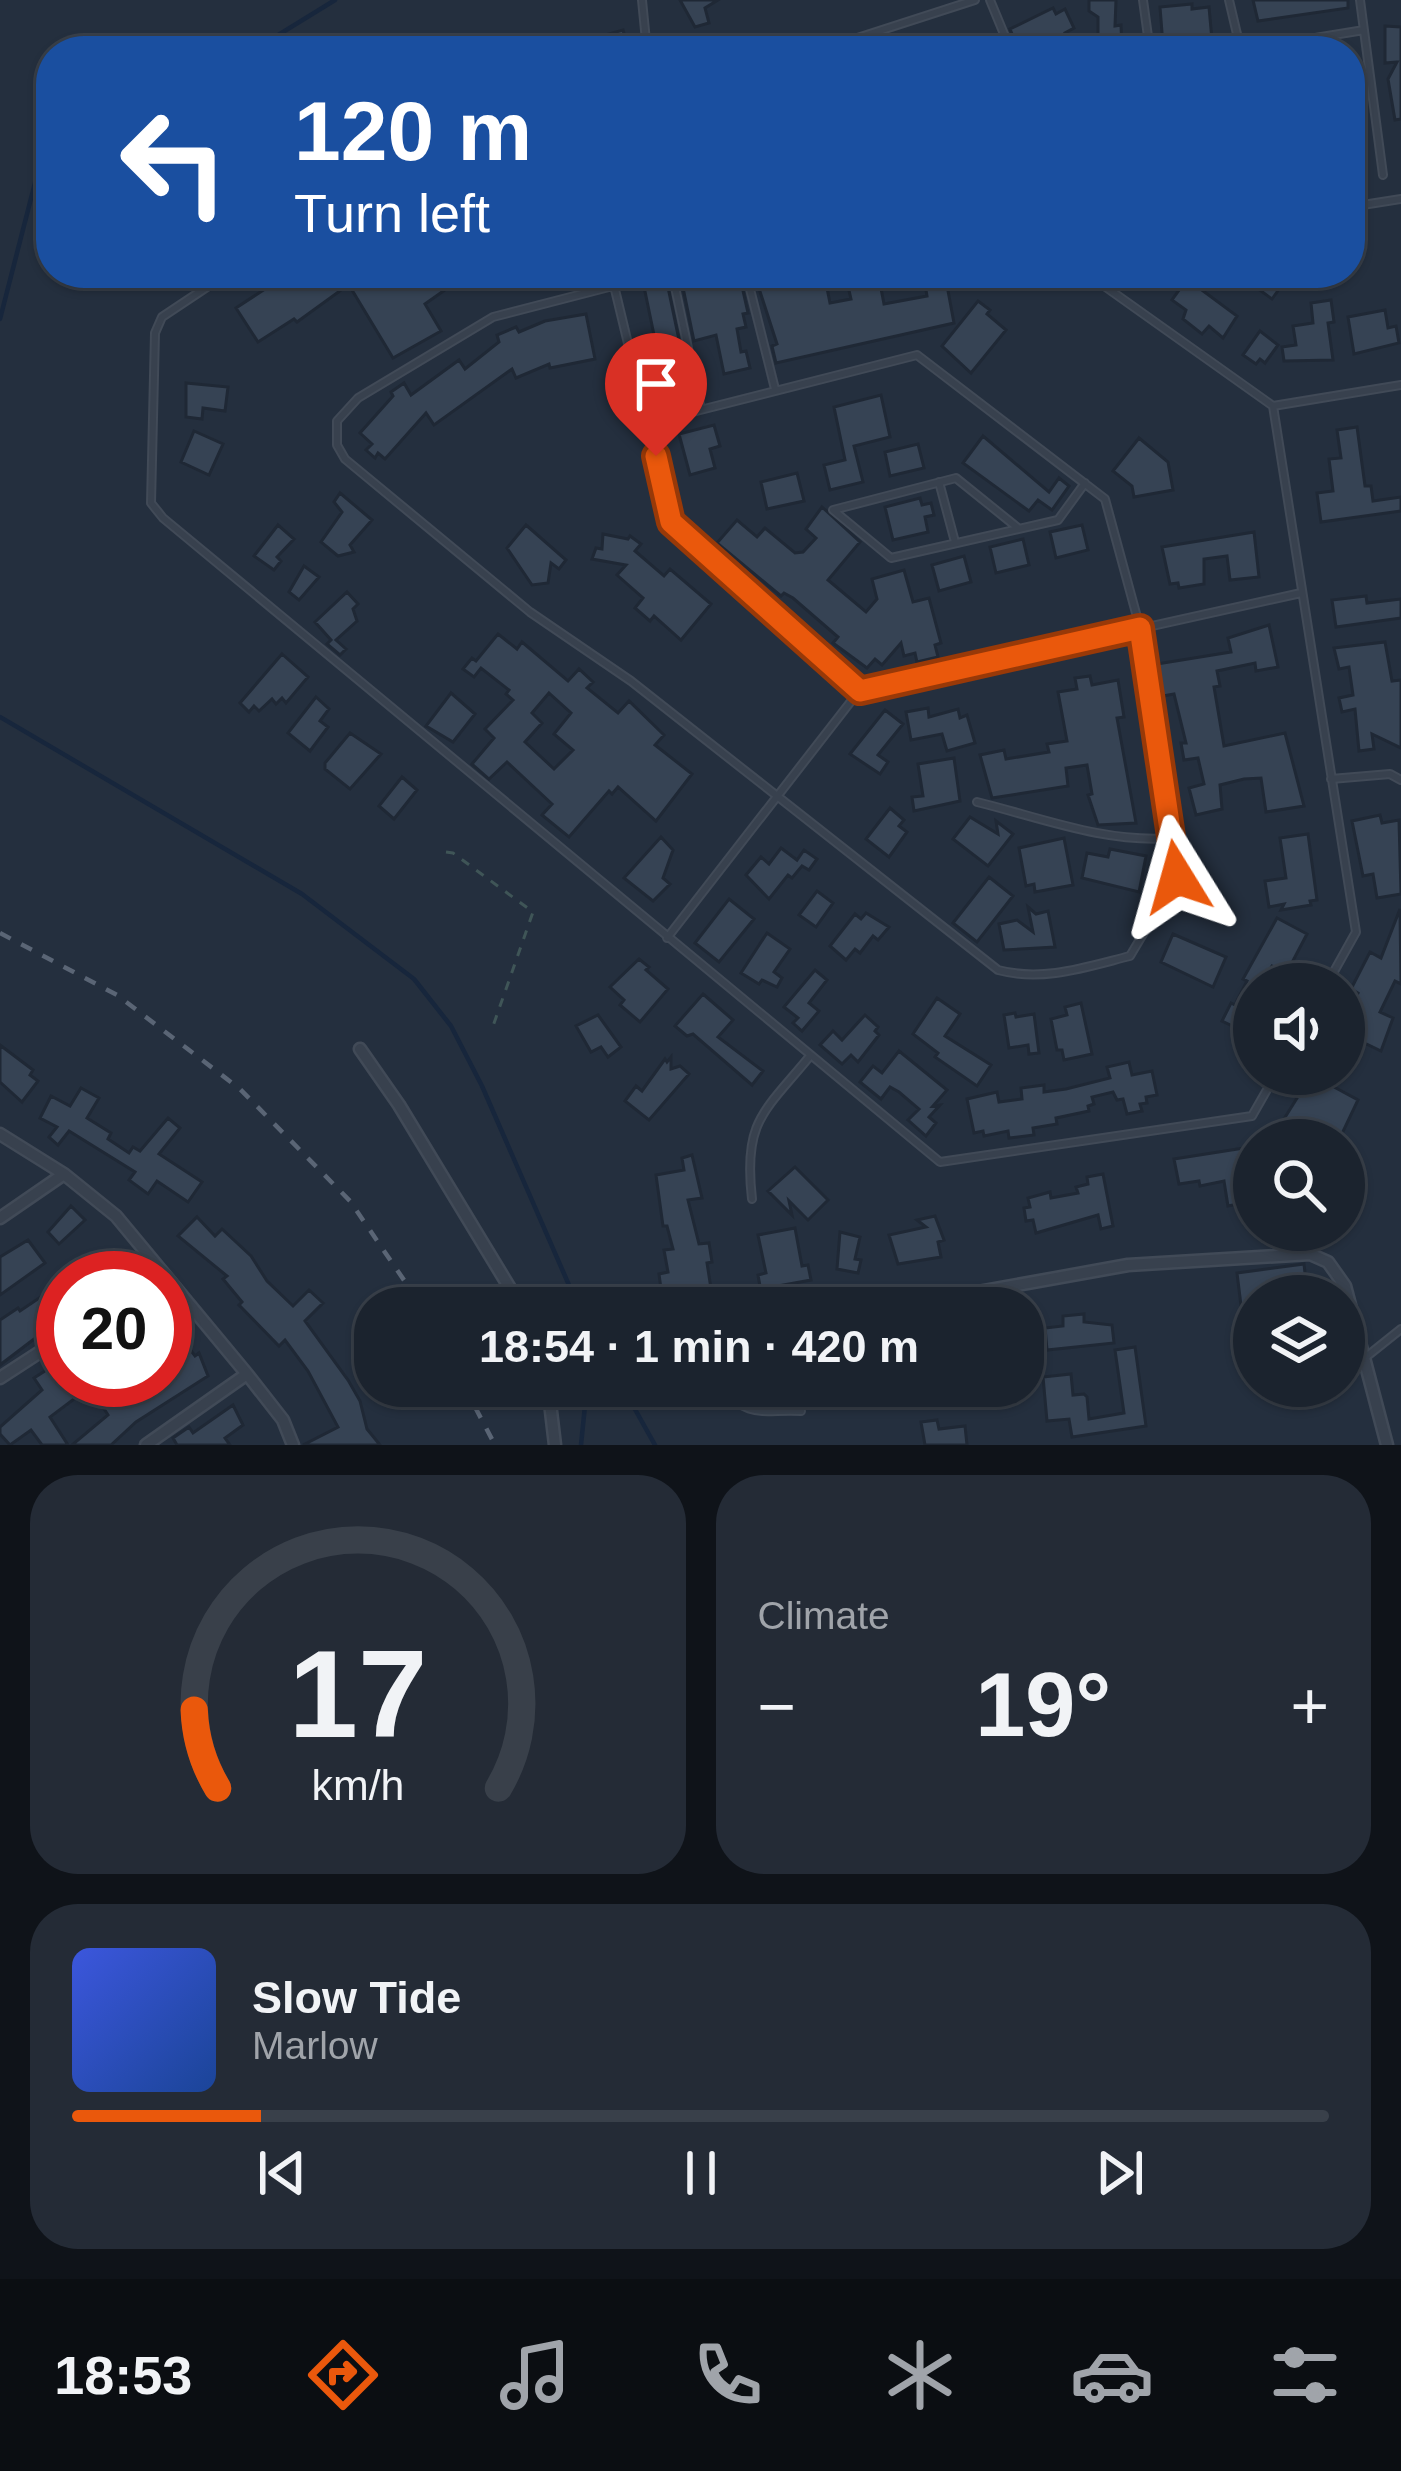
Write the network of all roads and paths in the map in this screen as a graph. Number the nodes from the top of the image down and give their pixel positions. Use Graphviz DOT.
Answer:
graph roads {
  1 [pos="642,0"];
  2 [pos="975,0"];
  3 [pos="990,0"];
  4 [pos="1143,0"];
  5 [pos="1228,0"];
  6 [pos="1360,0"];
  7 [pos="1364,30"];
  8 [pos="646,36"];
  9 [pos="863,36"];
  10 [pos="1005,36"];
  11 [pos="1148,36"];
  12 [pos="1237,36"];
  13 [pos="1328,36"];
  14 [pos="1365,36"];
  15 [pos="1365,38"];
  16 [pos="1383,176"];
  17 [pos="1401,199"];
  18 [pos="1365,205"];
  19 [pos="206,288"];
  20 [pos="605,288"];
  21 [pos="614,288"];
  22 [pos="675,288"];
  23 [pos="750,288"];
  24 [pos="1107,288"];
  25 [pos="1401,385"];
  26 [pos="775,389"];
  27 [pos="1273,406"];
  28 [pos="701,409"];
  29 [pos="649,423"];
  30 [pos="939,482"];
  31 [pos="1085,483"];
  32 [pos="1018,528"];
  33 [pos="955,542"];
  34 [pos="1300,593"];
  35 [pos="1140,628"];
  36 [pos="860,691"];
  37 [pos="1331,779"];
  38 [pos="1401,780"];
  39 [pos="778,796"];
  40 [pos="976,802"];
  41 [pos="1172,838"];
  42 [pos="446,853"];
  43 [pos="668,938"];
  44 [pos="1339,963"];
  45 [pos="492,1029"];
  46 [pos="360,1049"];
  47 [pos="810,1056"];
  48 [pos="1264,1095"];
  49 [pos="0,1134"];
  50 [pos="64,1174"];
  51 [pos="752,1199"];
  52 [pos="0,1218"];
  53 [pos="142,1251"];
  54 [pos="509,1287"];
  55 [pos="994,1287"];
  56 [pos="192,1312"];
  57 [pos="1401,1329"];
  58 [pos="36,1355"];
  59 [pos="1366,1357"];
  60 [pos="248,1374"];
  61 [pos="0,1378"];
  62 [pos="550,1407"];
  63 [pos="740,1407"];
  64 [pos="801,1411"];
  65 [pos="146,1445"];
  66 [pos="293,1445"];
  67 [pos="555,1445"];
  68 [pos="1387,1445"];
  1 -- 8 [label="lane"];
  2 -- 9 [label="lane"];
  3 -- 10 [label="lane"];
  4 -- 11 [label="lane"];
  5 -- 12 [label="lane"];
  6 -- 7 [label="lane"];
  7 -- 13 [label="lane"];
  7 -- 14 [label="lane"];
  15 -- 16 [label="lane"];
  17 -- 18 [label="lane"];
  19 -- 43 [label="lane"];
  20 -- 39 [label="lane"];
  21 -- 29 [label="lane"];
  22 -- 28 [label="lane"];
  23 -- 26 [label="lane"];
  24 -- 27 [label="lane"];
  25 -- 27 [label="lane"];
  26 -- 28 [label="lane"];
  26 -- 31 [label="lane"];
  27 -- 34 [label="lane"];
  28 -- 29 [label="lane"];
  29 -- 36 [label="lane"];
  30 -- 32 [label="lane"];
  30 -- 33 [label="lane"];
  30 -- 33 [label="lane"];
  31 -- 32 [label="lane"];
  31 -- 35 [label="lane"];
  32 -- 33 [label="lane"];
  34 -- 35 [label="lane"];
  34 -- 37 [label="lane"];
  35 -- 36 [label="lane"];
  35 -- 41 [label="lane"];
  36 -- 39 [label="lane"];
  37 -- 38 [label="lane"];
  37 -- 44 [label="lane"];
  39 -- 41 [label="lane"];
  39 -- 43 [label="lane"];
  40 -- 41 [label="lane"];
  42 -- 45 [label="path"];
  43 -- 47 [label="lane"];
  46 -- 54 [label="street"];
  47 -- 48 [label="lane"];
  47 -- 51 [label="lane"];
  49 -- 50 [label="street"];
  50 -- 52 [label="street"];
  50 -- 53 [label="street"];
  55 -- 59 [label="street"];
  56 -- 60 [label="street"];
  57 -- 59 [label="lane"];
  58 -- 61 [label="street"];
  59 -- 68 [label="street"];
  60 -- 65 [label="street"];
  60 -- 66 [label="street"];
  62 -- 67 [label="street"];
  63 -- 64 [label="lane"];
}
